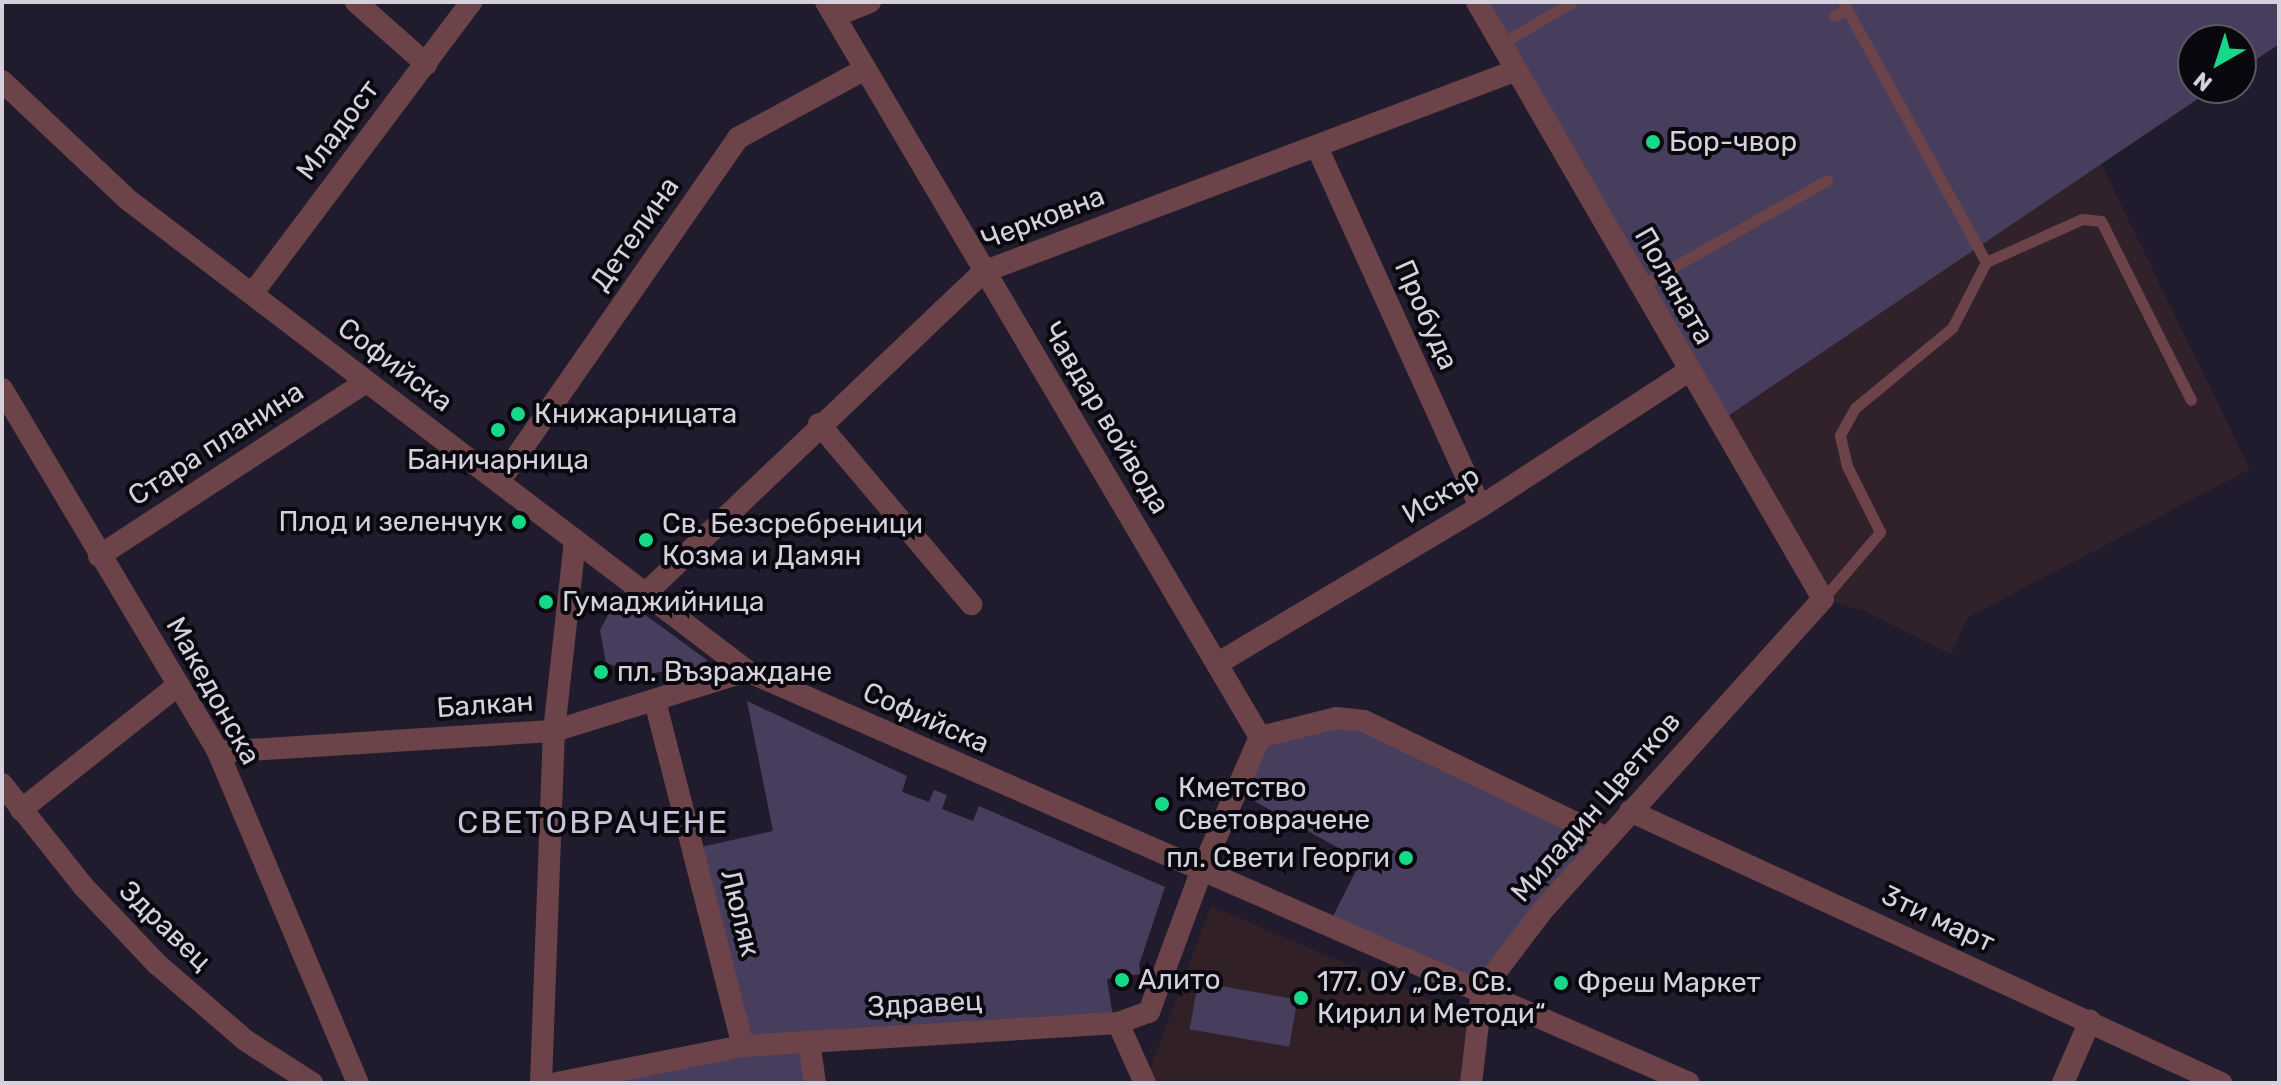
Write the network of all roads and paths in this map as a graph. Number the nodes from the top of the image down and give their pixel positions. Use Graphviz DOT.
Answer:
graph roads {
  1 [pos="356,2"];
  2 [pos="471,2"];
  3 [pos="870,2"];
  4 [pos="1477,2"];
  5 [pos="1572,2"];
  6 [pos="1845,6"];
  7 [pos="830,9"];
  8 [pos="1834,16"];
  9 [pos="1501,44"];
  10 [pos="426,64"];
  11 [pos="865,69"];
  12 [pos="1514,71"];
  13 [pos="2,81"];
  14 [pos="1317,147"];
  15 [pos="1827,180"];
  16 [pos="1986,262"];
  17 [pos="983,272"];
  18 [pos="1640,287"];
  19 [pos="252,294"];
  20 [pos="1689,371"];
  21 [pos="366,382"];
  22 [pos="2,389"];
  23 [pos="2191,400"];
  24 [pos="819,424"];
  25 [pos="499,482"];
  26 [pos="1480,507"];
  27 [pos="575,540"];
  28 [pos="99,556"];
  29 [pos="645,594"];
  30 [pos="1823,599"];
  31 [pos="971,604"];
  32 [pos="1220,662"];
  33 [pos="747,671"];
  34 [pos="178,685"];
  35 [pos="655,701"];
  36 [pos="554,731"];
  37 [pos="1260,737"];
  38 [pos="218,752"];
  39 [pos="2,784"];
  40 [pos="21,810"];
  41 [pos="1630,811"];
  42 [pos="1607,838"];
  43 [pos="1201,872"];
  44 [pos="1482,990"];
  45 [pos="2090,1021"];
  46 [pos="1118,1023"];
  47 [pos="809,1041"];
  48 [pos="743,1046"];
  49 [pos="312,1083"];
  50 [pos="358,1083"];
  51 [pos="541,1083"];
  52 [pos="557,1083"];
  53 [pos="815,1083"];
  54 [pos="1145,1083"];
  55 [pos="1471,1083"];
  56 [pos="1689,1083"];
  57 [pos="2063,1083"];
  58 [pos="2221,1083"];
  1 -- 10 [label="street"];
  2 -- 10 [label="street, Младост"];
  3 -- 7 [label="street"];
  4 -- 9 [label="street, Поляната"];
  5 -- 9 [label="lane"];
  6 -- 8 [label="lane"];
  6 -- 16 [label="lane"];
  7 -- 11 [label="street, Чавдар войвода"];
  9 -- 12 [label="street, Поляната"];
  10 -- 19 [label="street, Младост"];
  11 -- 17 [label="street, Чавдар войвода"];
  11 -- 25 [label="street, Детелина"];
  12 -- 14 [label="street, Черковна"];
  12 -- 18 [label="street, Поляната"];
  13 -- 19 [label="street, Софийска"];
  14 -- 17 [label="street, Черковна"];
  14 -- 26 [label="street, Пробуда"];
  15 -- 18 [label="lane"];
  16 -- 23 [label="lane"];
  16 -- 30 [label="lane"];
  17 -- 24 [label="street, Черковна"];
  17 -- 32 [label="street, Чавдар войвода"];
  18 -- 20 [label="street, Поляната"];
  19 -- 21 [label="street, Софийска"];
  20 -- 26 [label="street, Искър"];
  20 -- 30 [label="street, Поляната"];
  21 -- 25 [label="street, Софийска"];
  21 -- 28 [label="street, Стара планина"];
  22 -- 28 [label="street, Македонска"];
  24 -- 29 [label="street, Черковна"];
  24 -- 31 [label="street"];
  25 -- 27 [label="street, Софийска"];
  26 -- 32 [label="street, Искър"];
  27 -- 29 [label="street, Софийска"];
  27 -- 36 [label="street"];
  28 -- 34 [label="street, Македонска"];
  29 -- 33 [label="street, Софийска"];
  30 -- 41 [label="street, Миладин Цветков"];
  32 -- 37 [label="street, Чавдар войвода"];
  33 -- 35 [label="street, Балкан"];
  33 -- 43 [label="street, Софийска"];
  34 -- 38 [label="street, Македонска"];
  34 -- 40 [label="street"];
  35 -- 36 [label="street, Балкан"];
  35 -- 48 [label="street, Люляк"];
  36 -- 38 [label="street, Балкан"];
  36 -- 51 [label="street"];
  37 -- 42 [label="street"];
  37 -- 43 [label="street"];
  38 -- 50 [label="street, Македонска"];
  39 -- 40 [label="street, Здравец"];
  40 -- 49 [label="street, Здравец"];
  41 -- 42 [label="street, Миладин Цветков"];
  41 -- 45 [label="street, 3ти март"];
  42 -- 44 [label="street, Миладин Цветков"];
  43 -- 44 [label="street, Софийска"];
  43 -- 46 [label="street, Здравец"];
  44 -- 55 [label="street"];
  44 -- 56 [label="street, Софийска"];
  45 -- 57 [label="street"];
  45 -- 58 [label="street, 3ти март"];
  46 -- 47 [label="street, Здравец"];
  46 -- 54 [label="street"];
  47 -- 48 [label="street, Здравец"];
  47 -- 53 [label="street"];
  48 -- 52 [label="street, Здравец"];
}
